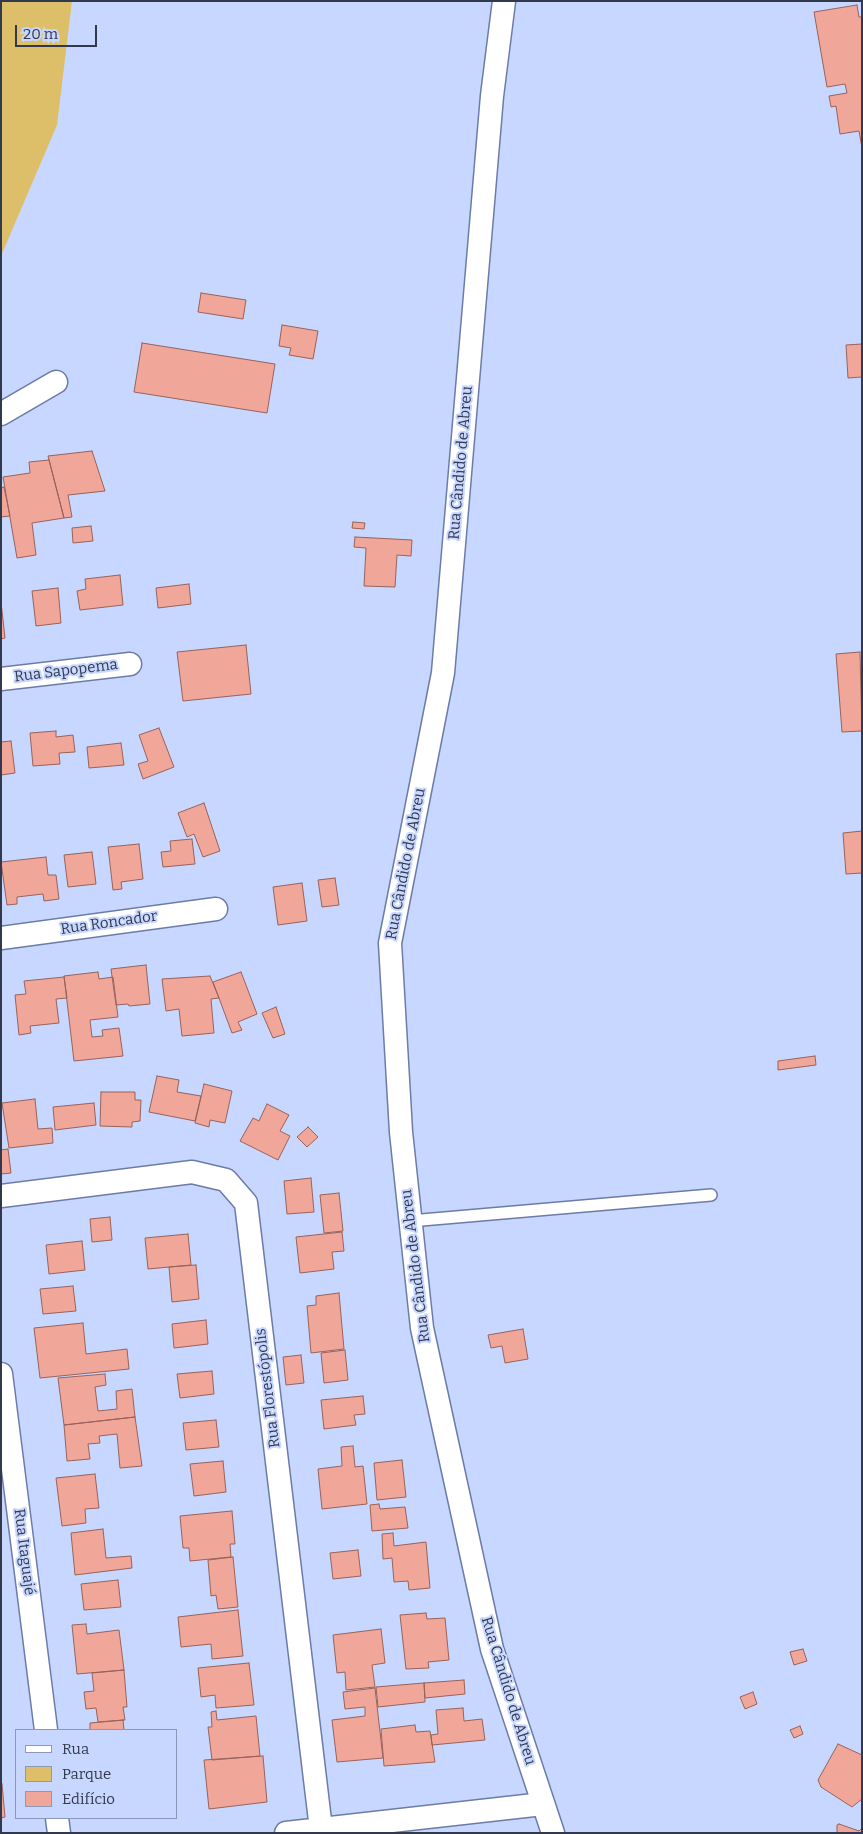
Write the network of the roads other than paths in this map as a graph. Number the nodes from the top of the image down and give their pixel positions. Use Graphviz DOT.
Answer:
graph roads {
  1 [pos="504,1"];
  2 [pos="56,382"];
  3 [pos="1,414"];
  4 [pos="130,664"];
  5 [pos="1,679"];
  6 [pos="216,909"];
  7 [pos="1,938"];
  8 [pos="711,1195"];
  9 [pos="1,1196"];
  10 [pos="410,1222"];
  11 [pos="1,1374"];
  12 [pos="46,1729"];
  13 [pos="543,1804"];
  14 [pos="57,1819"];
  15 [pos="321,1829"];
  16 [pos="59,1833"];
  17 [pos="286,1833"];
  18 [pos="553,1833"];
  1 -- 10 [label="street, Rua Cândido de Abreu"];
  2 -- 3 [label="street"];
  4 -- 5 [label="street, Rua Sapopema"];
  6 -- 7 [label="street, Rua Roncador"];
  8 -- 10 [label="lane"];
  9 -- 15 [label="street, Rua Florestópolis"];
  10 -- 13 [label="street, Rua Cândido de Abreu"];
  11 -- 12 [label="street, Rua Itaguajé"];
  13 -- 15 [label="street"];
  13 -- 18 [label="street, Rua Cândido de Abreu"];
  14 -- 16 [label="street"];
  15 -- 17 [label="street"];
}
